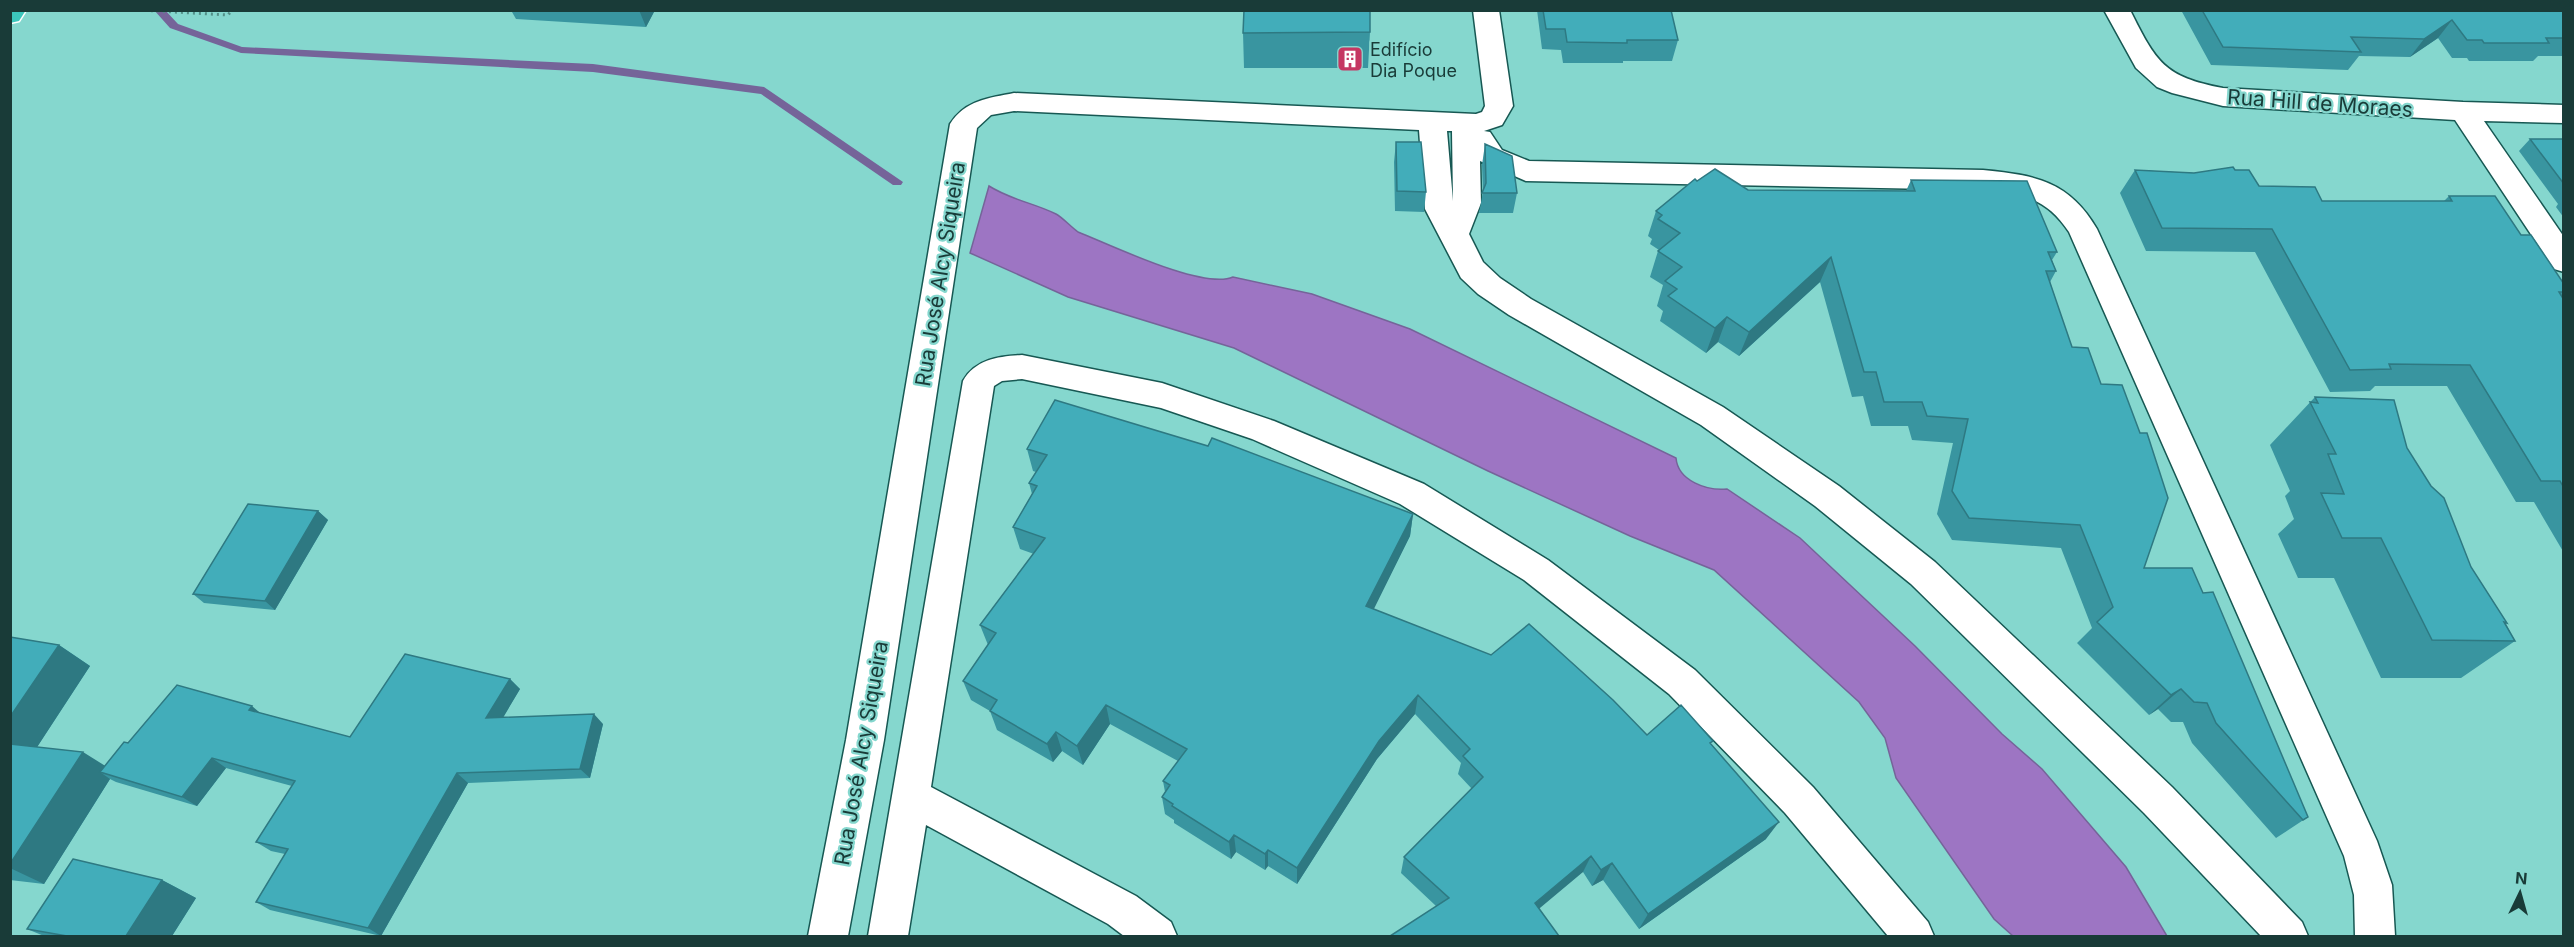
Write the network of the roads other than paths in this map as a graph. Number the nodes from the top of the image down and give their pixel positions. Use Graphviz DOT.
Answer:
graph roads {
  1 [pos="14,10"];
  2 [pos="1486,10"];
  3 [pos="2117,10"];
  4 [pos="10,15"];
  5 [pos="2463,111"];
  6 [pos="2564,114"];
  7 [pos="1432,121"];
  8 [pos="1472,123"];
  9 [pos="1454,234"];
  10 [pos="2564,261"];
  11 [pos="912,797"];
  12 [pos="828,936"];
  13 [pos="888,936"];
  14 [pos="1157,936"];
  15 [pos="1914,936"];
  16 [pos="2288,936"];
  17 [pos="2375,936"];
  1 -- 4 [label="highway"];
  2 -- 8 [label="street"];
  3 -- 5 [label="street, Rua Hill de Moraes"];
  5 -- 6 [label="street, Rua Hill de Moraes"];
  5 -- 10 [label="street"];
  7 -- 8 [label="street, Rua José Alcy Siqueira"];
  7 -- 9 [label="street"];
  7 -- 12 [label="street, Rua José Alcy Siqueira"];
  8 -- 9 [label="street"];
  8 -- 17 [label="street"];
  9 -- 16 [label="street"];
  11 -- 13 [label="street"];
  11 -- 14 [label="street"];
  11 -- 15 [label="street"];
}
